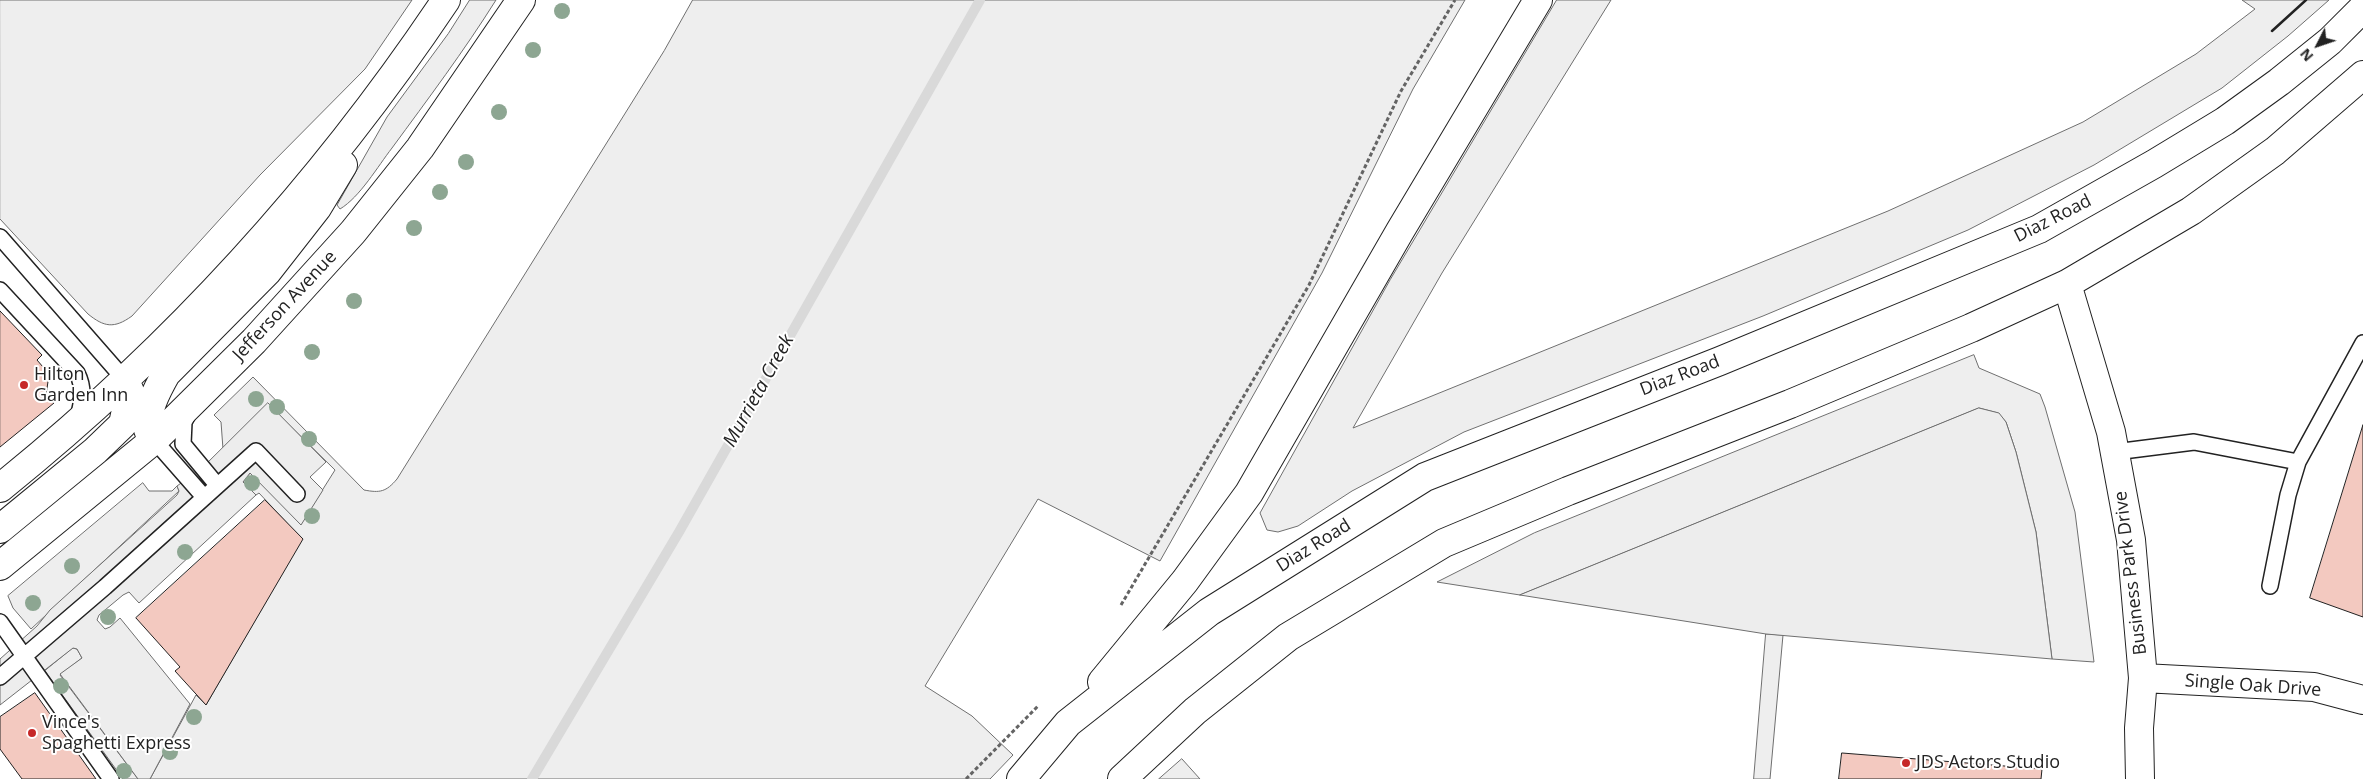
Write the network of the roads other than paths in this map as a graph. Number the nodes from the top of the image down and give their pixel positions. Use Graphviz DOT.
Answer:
graph roads {
  1 [pos="446,0"];
  2 [pos="521,0"];
  3 [pos="1538,0"];
  4 [pos="2363,8"];
  5 [pos="2363,75"];
  6 [pos="356,127"];
  7 [pos="0,237"];
  8 [pos="2067,284"];
  9 [pos="0,290"];
  10 [pos="2363,343"];
  11 [pos="125,380"];
  12 [pos="202,392"];
  13 [pos="77,423"];
  14 [pos="154,440"];
  15 [pos="2115,452"];
  16 [pos="2298,462"];
  17 [pos="217,485"];
  18 [pos="0,488"];
  19 [pos="297,494"];
  20 [pos="204,497"];
  21 [pos="0,529"];
  22 [pos="0,566"];
  23 [pos="2270,586"];
  24 [pos="0,622"];
  25 [pos="25,656"];
  26 [pos="0,677"];
  27 [pos="2143,678"];
  28 [pos="2363,700"];
  29 [pos="1068,723"];
  30 [pos="111,779"];
  31 [pos="1021,779"];
  32 [pos="1122,779"];
  33 [pos="2140,779"];
  1 -- 6 [label="main road"];
  2 -- 12 [label="main road, Jefferson Avenue"];
  3 -- 29 [label="main road"];
  4 -- 29 [label="main road, Diaz Road"];
  5 -- 8 [label="main road"];
  6 -- 11 [label="main road"];
  6 -- 14 [label="main road"];
  7 -- 11 [label="lane"];
  8 -- 15 [label="main road, Business Park Drive"];
  8 -- 32 [label="main road"];
  9 -- 13 [label="lane"];
  10 -- 16 [label="lane"];
  11 -- 13 [label="main road"];
  11 -- 21 [label="main road"];
  12 -- 14 [label="main road, Jefferson Avenue"];
  12 -- 17 [label="lane"];
  13 -- 18 [label="main road"];
  14 -- 20 [label="lane"];
  14 -- 22 [label="main road, Jefferson Avenue"];
  15 -- 16 [label="lane"];
  15 -- 27 [label="main road, Business Park Drive"];
  16 -- 23 [label="lane"];
  17 -- 19 [label="lane"];
  17 -- 20 [label="lane"];
  20 -- 25 [label="lane"];
  24 -- 25 [label="lane"];
  25 -- 26 [label="lane"];
  25 -- 30 [label="lane"];
  27 -- 28 [label="main road, Single Oak Drive"];
  27 -- 33 [label="main road, Business Park Drive"];
  29 -- 31 [label="main road, Diaz Road"];
}
